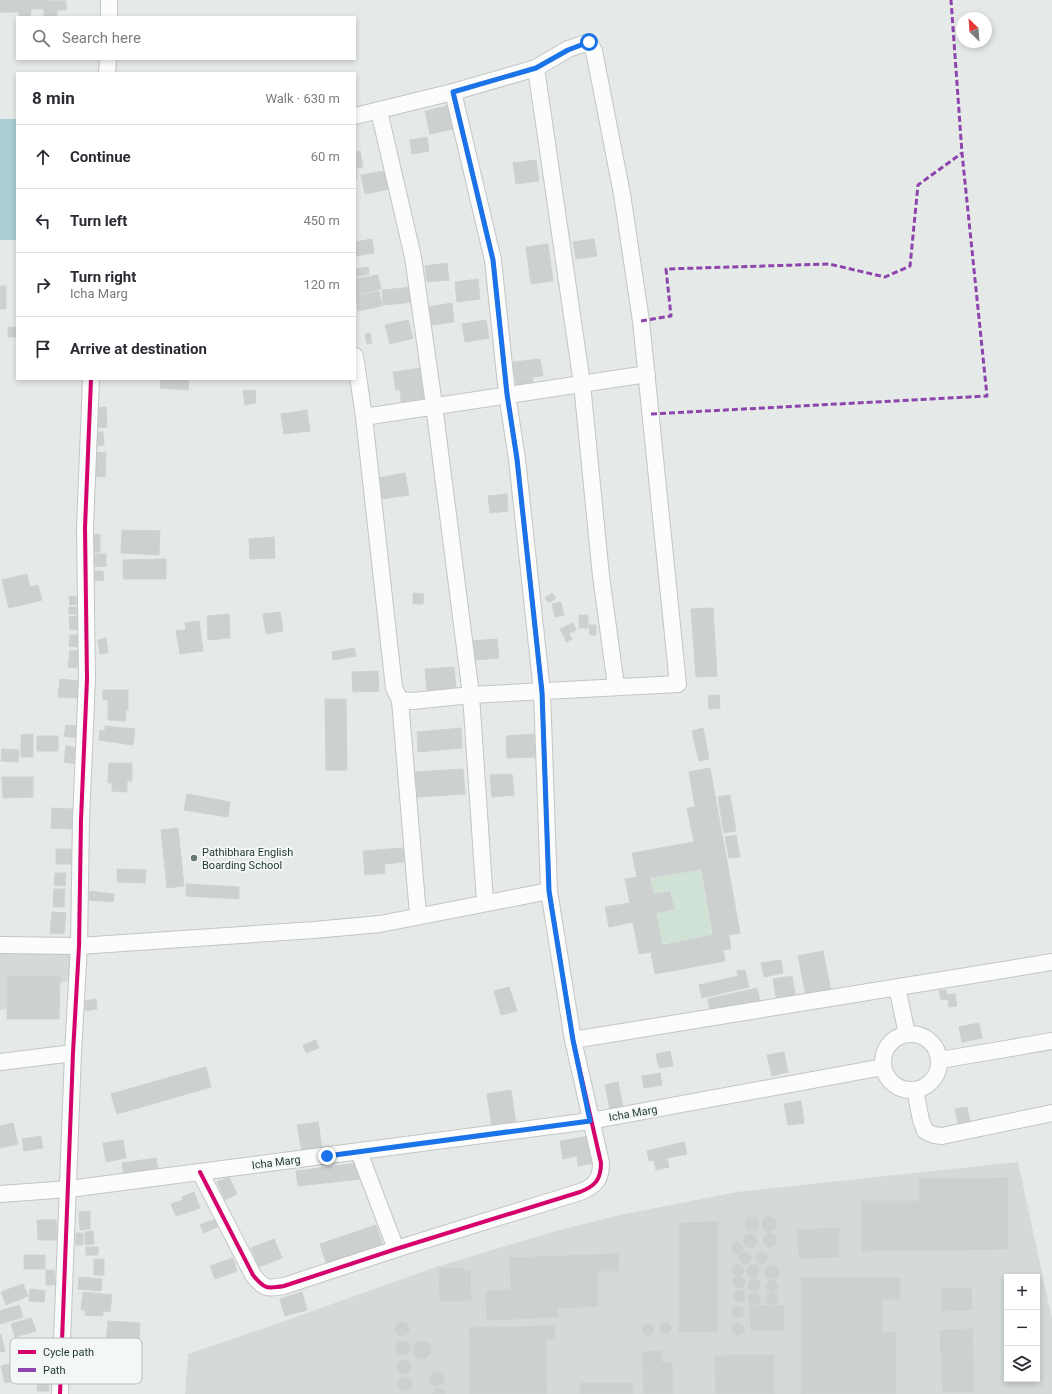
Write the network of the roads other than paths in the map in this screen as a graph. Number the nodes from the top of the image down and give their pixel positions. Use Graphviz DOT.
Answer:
graph roads {
  1 [pos="109,0"];
  2 [pos="109,16"];
  3 [pos="108,60"];
  4 [pos="536,68"];
  5 [pos="107,72"];
  6 [pos="453,92"];
  7 [pos="379,111"];
  8 [pos="356,116"];
  9 [pos="356,363"];
  10 [pos="646,374"];
  11 [pos="91,380"];
  12 [pos="582,384"];
  13 [pos="507,394"];
  14 [pos="434,406"];
  15 [pos="364,417"];
  16 [pos="616,686"];
  17 [pos="542,692"];
  18 [pos="471,695"];
  19 [pos="400,700"];
  20 [pos="549,891"];
  21 [pos="485,902"];
  22 [pos="418,916"];
  23 [pos="0,945"];
  24 [pos="79,946"];
  25 [pos="1052,962"];
  26 [pos="897,987"];
  27 [pos="907,1034"];
  28 [pos="573,1040"];
  29 [pos="1052,1041"];
  30 [pos="73,1053"];
  31 [pos="940,1060"];
  32 [pos="0,1062"];
  33 [pos="883,1067"];
  34 [pos="915,1090"];
  35 [pos="1052,1114"];
  36 [pos="590,1121"];
  37 [pos="359,1152"];
  38 [pos="200,1172"];
  39 [pos="69,1189"];
  40 [pos="0,1194"];
  41 [pos="396,1249"];
  42 [pos="62,1338"];
  43 [pos="60,1384"];
  44 [pos="60,1394"];
  1 -- 2 [label="street"];
  3 -- 5 [label="street"];
  4 -- 6 [label="street"];
  4 -- 10 [label="street"];
  4 -- 12 [label="street"];
  6 -- 7 [label="street"];
  6 -- 13 [label="street"];
  7 -- 8 [label="street"];
  7 -- 14 [label="street"];
  9 -- 15 [label="street"];
  10 -- 12 [label="street"];
  10 -- 16 [label="street"];
  11 -- 24 [label="street"];
  12 -- 13 [label="street"];
  12 -- 16 [label="street"];
  13 -- 14 [label="street"];
  13 -- 17 [label="street"];
  14 -- 15 [label="street"];
  14 -- 18 [label="street"];
  15 -- 19 [label="street"];
  16 -- 17 [label="street"];
  17 -- 18 [label="street"];
  17 -- 20 [label="street"];
  18 -- 19 [label="street"];
  18 -- 21 [label="street"];
  19 -- 22 [label="street"];
  20 -- 21 [label="street"];
  20 -- 28 [label="street"];
  21 -- 22 [label="street"];
  22 -- 24 [label="street"];
  23 -- 24 [label="street"];
  24 -- 30 [label="street"];
  25 -- 26 [label="street"];
  26 -- 27 [label="street"];
  26 -- 28 [label="street"];
  27 -- 31 [label="street"];
  27 -- 33 [label="street"];
  28 -- 36 [label="street"];
  29 -- 31 [label="street"];
  30 -- 32 [label="street"];
  30 -- 39 [label="street"];
  31 -- 34 [label="street"];
  33 -- 34 [label="street"];
  33 -- 36 [label="street, Icha Marg"];
  34 -- 35 [label="street"];
  36 -- 37 [label="street, Icha Marg"];
  36 -- 41 [label="street"];
  37 -- 38 [label="street, Icha Marg"];
  37 -- 41 [label="street"];
  38 -- 39 [label="street, Icha Marg"];
  38 -- 41 [label="street"];
  39 -- 40 [label="street, Icha Marg"];
  39 -- 42 [label="street"];
  43 -- 44 [label="street"];
}
